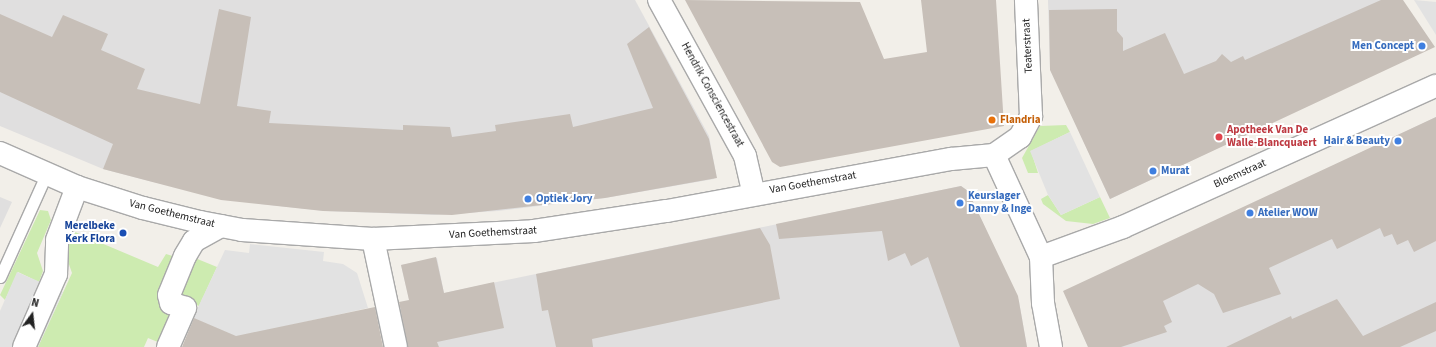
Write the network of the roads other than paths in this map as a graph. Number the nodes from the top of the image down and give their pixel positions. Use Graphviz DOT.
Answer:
graph roads {
  1 [pos="659,0"];
  2 [pos="1026,0"];
  3 [pos="1436,86"];
  4 [pos="0,153"];
  5 [pos="994,155"];
  6 [pos="46,173"];
  7 [pos="77,186"];
  8 [pos="754,194"];
  9 [pos="221,226"];
  10 [pos="373,239"];
  11 [pos="1041,257"];
  12 [pos="0,277"];
  13 [pos="24,347"];
  14 [pos="168,347"];
  15 [pos="396,347"];
  16 [pos="1051,347"];
  1 -- 8 [label="street, Hendrik Consciencestraat"];
  2 -- 5 [label="street, Teaterstraat"];
  3 -- 11 [label="street, Bloemstraat"];
  4 -- 6 [label="street, Van Goethemstraat"];
  5 -- 8 [label="street, Van Goethemstraat"];
  5 -- 11 [label="street"];
  6 -- 7 [label="street, Van Goethemstraat"];
  6 -- 12 [label="lane"];
  7 -- 9 [label="street, Van Goethemstraat"];
  7 -- 13 [label="street"];
  8 -- 10 [label="street, Van Goethemstraat"];
  9 -- 10 [label="street, Van Goethemstraat"];
  9 -- 14 [label="street"];
  10 -- 15 [label="street"];
  11 -- 16 [label="street"];
}
